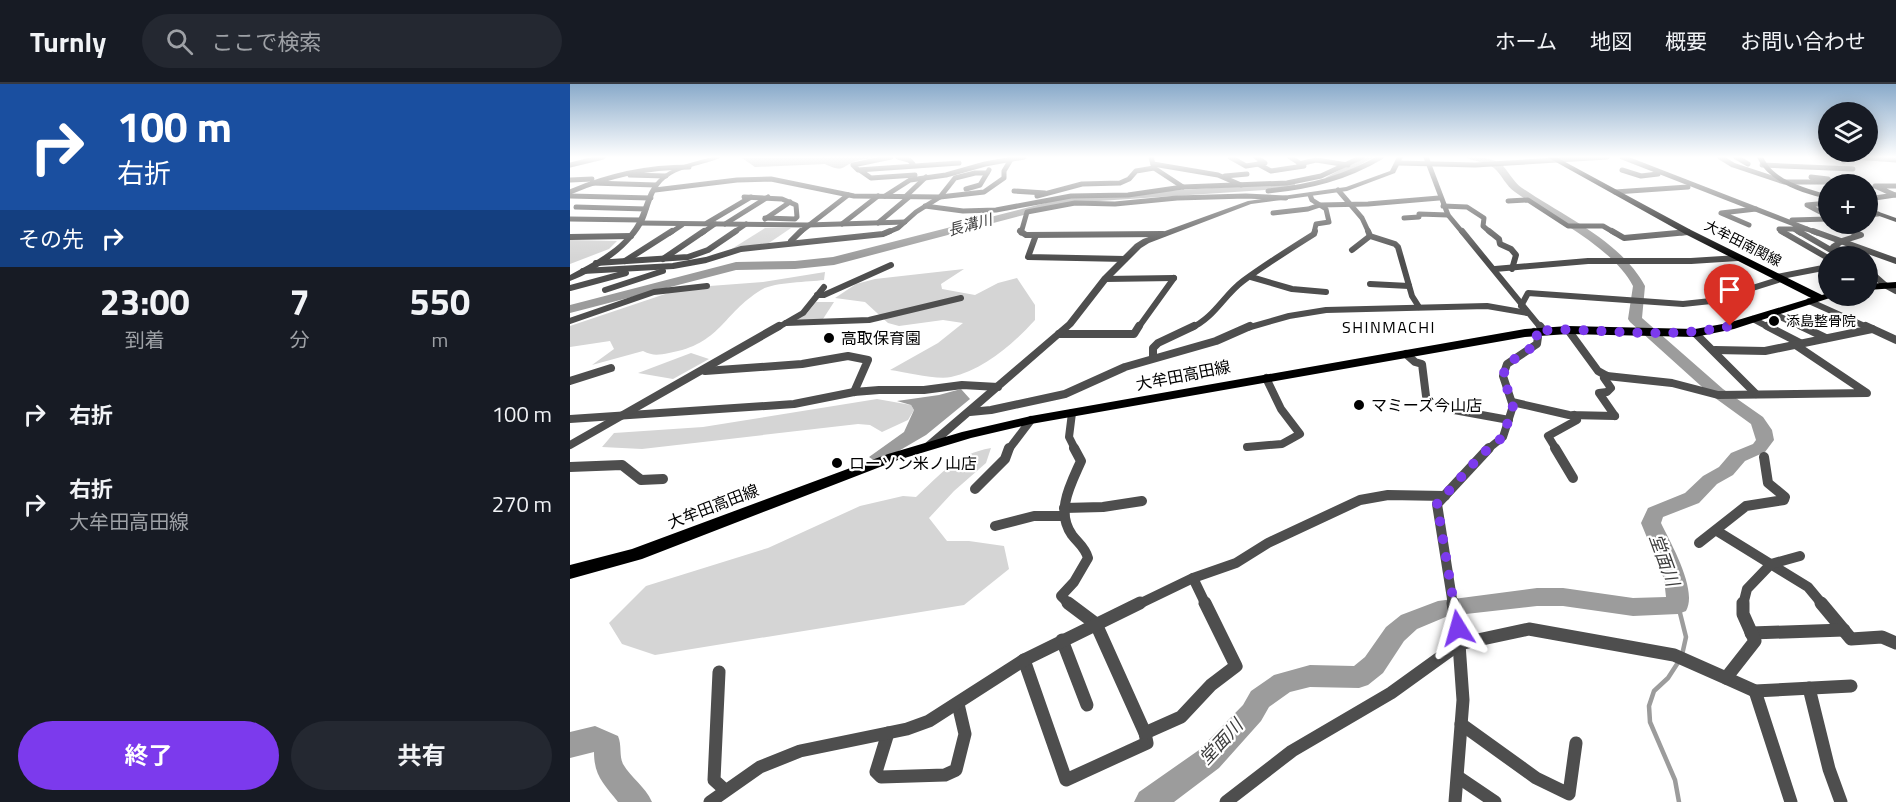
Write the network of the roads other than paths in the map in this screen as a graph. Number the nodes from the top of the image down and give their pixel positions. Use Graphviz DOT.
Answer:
graph roads {
  1 [pos="1338,190"];
  2 [pos="654,191"];
  3 [pos="826,191"];
  4 [pos="892,191"];
  5 [pos="912,191"];
  6 [pos="945,191"];
  7 [pos="950,191"];
  8 [pos="985,191"];
  9 [pos="1014,191"];
  10 [pos="1059,191"];
  11 [pos="1170,191"];
  12 [pos="1186,191"];
  13 [pos="1333,191"];
  14 [pos="1436,191"];
  15 [pos="1613,191"];
  16 [pos="1635,191"];
  17 [pos="1706,191"];
  18 [pos="571,192"];
  19 [pos="1164,192"];
  20 [pos="1616,192"];
  21 [pos="1309,193"];
  22 [pos="1047,194"];
  23 [pos="848,195"];
  24 [pos="597,196"];
  25 [pos="878,196"];
  26 [pos="885,196"];
  27 [pos="907,196"];
  28 [pos="1895,196"];
  29 [pos="768,197"];
  30 [pos="940,197"];
  31 [pos="651,198"];
  32 [pos="1071,198"];
  33 [pos="1286,198"];
  34 [pos="1439,198"];
  35 [pos="1878,199"];
  36 [pos="1508,201"];
  37 [pos="790,202"];
  38 [pos="1818,204"];
  39 [pos="1320,205"];
  40 [pos="1347,205"];
  41 [pos="925,206"];
  42 [pos="1015,206"];
  43 [pos="1058,206"];
  44 [pos="1443,206"];
  45 [pos="576,207"];
  46 [pos="646,209"];
  47 [pos="1758,209"];
  48 [pos="1818,212"];
  49 [pos="1273,213"];
  50 [pos="1878,214"];
  51 [pos="1448,215"];
  52 [pos="1800,215"];
  53 [pos="1818,216"];
  54 [pos="570,218"];
  55 [pos="765,218"];
  56 [pos="1404,218"];
  57 [pos="1818,218"];
  58 [pos="1894,218"];
  59 [pos="1786,220"];
  60 [pos="640,221"];
  61 [pos="905,222"];
  62 [pos="878,223"];
  63 [pos="684,224"];
  64 [pos="706,224"];
  65 [pos="715,224"];
  66 [pos="725,224"];
  67 [pos="746,224"];
  68 [pos="842,224"];
  69 [pos="756,225"];
  70 [pos="807,225"];
  71 [pos="1749,225"];
  72 [pos="1794,229"];
  73 [pos="1807,229"];
  74 [pos="1688,232"];
  75 [pos="1818,233"];
  76 [pos="1163,234"];
  77 [pos="1821,234"];
  78 [pos="1858,234"];
  79 [pos="1036,235"];
  80 [pos="631,236"];
  81 [pos="1370,236"];
  82 [pos="570,237"];
  83 [pos="791,241"];
  84 [pos="1842,242"];
  85 [pos="1825,246"];
  86 [pos="1835,246"];
  87 [pos="1352,250"];
  88 [pos="1818,252"];
  89 [pos="1738,258"];
  90 [pos="663,259"];
  91 [pos="1125,259"];
  92 [pos="625,261"];
  93 [pos="1896,261"];
  94 [pos="596,263"];
  95 [pos="891,265"];
  96 [pos="673,266"];
  97 [pos="1495,269"];
  98 [pos="1512,269"];
  99 [pos="1818,269"];
  100 [pos="583,271"];
  101 [pos="665,271"];
  102 [pos="625,273"];
  103 [pos="570,278"];
  104 [pos="1251,278"];
  105 [pos="1779,278"];
  106 [pos="1105,279"];
  107 [pos="623,283"];
  108 [pos="1370,284"];
  109 [pos="1890,285"];
  110 [pos="707,286"];
  111 [pos="1409,286"];
  112 [pos="824,287"];
  113 [pos="570,288"];
  114 [pos="605,290"];
  115 [pos="1326,291"];
  116 [pos="1896,291"];
  117 [pos="817,296"];
  118 [pos="961,298"];
  119 [pos="1818,298"];
  120 [pos="1818,298"];
  121 [pos="1521,306"];
  122 [pos="1833,306"];
  123 [pos="1419,307"];
  124 [pos="1527,313"];
  125 [pos="1772,313"];
  126 [pos="1754,319"];
  127 [pos="570,321"];
  128 [pos="784,323"];
  129 [pos="1872,329"];
  130 [pos="1568,330"];
  131 [pos="1538,331"];
  132 [pos="1695,333"];
  133 [pos="1059,334"];
  134 [pos="1826,338"];
  135 [pos="1896,339"];
  136 [pos="1800,345"];
  137 [pos="1715,350"];
  138 [pos="1406,354"];
  139 [pos="1153,357"];
  140 [pos="611,368"];
  141 [pos="703,371"];
  142 [pos="1607,376"];
  143 [pos="1266,378"];
  144 [pos="570,381"];
  145 [pos="998,387"];
  146 [pos="854,392"];
  147 [pos="1756,394"];
  148 [pos="1426,396"];
  149 [pos="1512,402"];
  150 [pos="1454,410"];
  151 [pos="970,412"];
  152 [pos="1072,413"];
  153 [pos="1574,415"];
  154 [pos="623,416"];
  155 [pos="570,419"];
  156 [pos="1031,420"];
  157 [pos="1509,420"];
  158 [pos="570,445"];
  159 [pos="929,445"];
  160 [pos="1247,447"];
  161 [pos="1764,457"];
  162 [pos="570,467"];
  163 [pos="1573,478"];
  164 [pos="663,479"];
  165 [pos="975,489"];
  166 [pos="1445,496"];
  167 [pos="1142,501"];
  168 [pos="1064,512"];
  169 [pos="995,526"];
  170 [pos="1717,531"];
  171 [pos="1699,543"];
  172 [pos="1800,556"];
  173 [pos="1771,564"];
  174 [pos="570,572"];
  175 [pos="1193,578"];
  176 [pos="1096,624"];
  177 [pos="1844,630"];
  178 [pos="1751,633"];
  179 [pos="1062,640"];
  180 [pos="1896,643"];
  181 [pos="1460,644"];
  182 [pos="1024,660"];
  183 [pos="719,672"];
  184 [pos="1726,678"];
  185 [pos="1851,686"];
  186 [pos="1809,688"];
  187 [pos="1755,691"];
  188 [pos="958,705"];
  189 [pos="1087,705"];
  190 [pos="1461,724"];
  191 [pos="888,733"];
  192 [pos="1145,733"];
  193 [pos="1576,743"];
  194 [pos="1458,777"];
  195 [pos="725,790"];
  196 [pos="710,802"];
  197 [pos="1226,802"];
  198 [pos="1455,802"];
  199 [pos="1495,802"];
  200 [pos="1791,802"];
  201 [pos="1841,802"];
  1 -- 40 [label="street"];
  2 -- 31 [label="street"];
  3 -- 23 [label="street"];
  4 -- 26 [label="street"];
  5 -- 27 [label="street"];
  6 -- 7 [label="street"];
  6 -- 30 [label="street"];
  8 -- 30 [label="street"];
  9 -- 22 [label="street"];
  10 -- 22 [label="street"];
  11 -- 19 [label="street"];
  12 -- 19 [label="street"];
  13 -- 21 [label="street"];
  14 -- 34 [label="street"];
  15 -- 20 [label="main road, 大牟田南関線"];
  16 -- 20 [label="street"];
  17 -- 47 [label="street"];
  18 -- 24 [label="street"];
  19 -- 32 [label="street"];
  20 -- 74 [label="main road, 大牟田南関線"];
  21 -- 33 [label="street"];
  21 -- 39 [label="street"];
  22 -- 42 [label="street"];
  23 -- 25 [label="street"];
  23 -- 70 [label="street"];
  24 -- 31 [label="street"];
  24 -- 45 [label="street"];
  25 -- 26 [label="street"];
  25 -- 68 [label="street"];
  26 -- 27 [label="street"];
  27 -- 30 [label="street"];
  27 -- 62 [label="street"];
  28 -- 35 [label="street"];
  29 -- 37 [label="street"];
  29 -- 64 [label="street"];
  29 -- 66 [label="street"];
  30 -- 41 [label="street"];
  31 -- 46 [label="street"];
  32 -- 42 [label="street"];
  32 -- 43 [label="street"];
  33 -- 43 [label="street"];
  33 -- 76 [label="street"];
  34 -- 40 [label="street"];
  34 -- 44 [label="street"];
  36 -- 74 [label="street"];
  37 -- 55 [label="street"];
  37 -- 55 [label="street"];
  38 -- 48 [label="street"];
  39 -- 40 [label="street"];
  39 -- 49 [label="street"];
  39 -- 104 [label="street"];
  40 -- 81 [label="street"];
  41 -- 42 [label="street"];
  41 -- 61 [label="street"];
  43 -- 79 [label="street"];
  44 -- 51 [label="street"];
  44 -- 98 [label="street"];
  45 -- 46 [label="street"];
  45 -- 54 [label="street"];
  46 -- 60 [label="street"];
  47 -- 59 [label="street"];
  47 -- 71 [label="street"];
  50 -- 58 [label="main road"];
  51 -- 56 [label="street"];
  51 -- 97 [label="street"];
  52 -- 53 [label="street"];
  54 -- 60 [label="street"];
  55 -- 69 [label="street"];
  57 -- 59 [label="street"];
  59 -- 73 [label="street"];
  60 -- 63 [label="street"];
  60 -- 80 [label="street"];
  61 -- 62 [label="street"];
  61 -- 96 [label="street"];
  62 -- 68 [label="street"];
  63 -- 64 [label="street"];
  63 -- 92 [label="street"];
  64 -- 65 [label="street"];
  65 -- 66 [label="street"];
  65 -- 90 [label="street"];
  66 -- 67 [label="street"];
  67 -- 69 [label="street"];
  67 -- 90 [label="street"];
  68 -- 70 [label="street"];
  69 -- 70 [label="street"];
  70 -- 83 [label="street"];
  72 -- 73 [label="street"];
  72 -- 85 [label="street"];
  72 -- 88 [label="street"];
  73 -- 75 [label="street"];
  74 -- 89 [label="main road, 大牟田南関線"];
  76 -- 79 [label="street"];
  76 -- 91 [label="street"];
  77 -- 84 [label="street"];
  78 -- 84 [label="street"];
  79 -- 91 [label="street"];
  80 -- 82 [label="street"];
  80 -- 94 [label="street"];
  81 -- 87 [label="street"];
  81 -- 111 [label="street"];
  84 -- 86 [label="street"];
  84 -- 93 [label="street"];
  89 -- 98 [label="street"];
  89 -- 105 [label="main road, 大牟田南関線"];
  90 -- 92 [label="street"];
  91 -- 106 [label="street"];
  92 -- 94 [label="street"];
  94 -- 100 [label="street"];
  95 -- 117 [label="street"];
  96 -- 100 [label="street"];
  96 -- 102 [label="street"];
  97 -- 98 [label="street"];
  97 -- 121 [label="street"];
  99 -- 105 [label="street"];
  100 -- 103 [label="street"];
  101 -- 107 [label="street"];
  102 -- 107 [label="street"];
  102 -- 113 [label="street"];
  104 -- 115 [label="street"];
  104 -- 139 [label="street"];
  105 -- 119 [label="main road, 大牟田南関線"];
  105 -- 121 [label="street"];
  106 -- 133 [label="street"];
  106 -- 133 [label="street"];
  107 -- 114 [label="street"];
  108 -- 111 [label="street"];
  109 -- 116 [label="street"];
  110 -- 127 [label="street"];
  111 -- 123 [label="street"];
  112 -- 117 [label="street"];
  117 -- 128 [label="street"];
  118 -- 128 [label="street"];
  120 -- 125 [label="main road, 大牟田高田線"];
  121 -- 124 [label="street"];
  122 -- 129 [label="street"];
  123 -- 124 [label="street"];
  123 -- 151 [label="street"];
  124 -- 131 [label="street"];
  125 -- 126 [label="main road, 大牟田高田線"];
  125 -- 134 [label="street"];
  126 -- 132 [label="main road, 大牟田高田線"];
  126 -- 136 [label="street"];
  128 -- 141 [label="street"];
  129 -- 134 [label="street"];
  129 -- 135 [label="street"];
  130 -- 131 [label="main road, 大牟田高田線"];
  130 -- 132 [label="main road, 大牟田高田線"];
  130 -- 142 [label="street"];
  131 -- 138 [label="main road, 大牟田高田線"];
  131 -- 149 [label="street"];
  132 -- 137 [label="street"];
  133 -- 145 [label="street"];
  134 -- 136 [label="street"];
  136 -- 137 [label="street"];
  136 -- 147 [label="street"];
  137 -- 147 [label="street"];
  138 -- 143 [label="main road, 大牟田高田線"];
  138 -- 148 [label="street"];
  140 -- 144 [label="street"];
  141 -- 146 [label="street"];
  141 -- 154 [label="street"];
  142 -- 147 [label="street"];
  142 -- 153 [label="street"];
  143 -- 152 [label="main road, 大牟田高田線"];
  143 -- 160 [label="street"];
  145 -- 146 [label="street"];
  145 -- 151 [label="street"];
  146 -- 154 [label="street"];
  149 -- 153 [label="street"];
  149 -- 157 [label="street"];
  150 -- 157 [label="street"];
  151 -- 159 [label="street"];
  152 -- 156 [label="main road, 大牟田高田線"];
  152 -- 168 [label="street"];
  153 -- 163 [label="street"];
  154 -- 155 [label="street"];
  154 -- 158 [label="street"];
  156 -- 159 [label="main road, 大牟田高田線"];
  156 -- 165 [label="street"];
  157 -- 166 [label="street"];
  159 -- 174 [label="main road, 大牟田高田線"];
  161 -- 170 [label="street"];
  162 -- 164 [label="street"];
  166 -- 175 [label="street"];
  166 -- 181 [label="street"];
  167 -- 168 [label="street"];
  168 -- 169 [label="street"];
  168 -- 176 [label="street"];
  170 -- 171 [label="street"];
  170 -- 173 [label="street"];
  172 -- 173 [label="street"];
  173 -- 177 [label="street"];
  173 -- 178 [label="street"];
  175 -- 176 [label="street"];
  175 -- 192 [label="street"];
  176 -- 179 [label="street"];
  176 -- 192 [label="street"];
  177 -- 178 [label="street"];
  177 -- 180 [label="street"];
  178 -- 184 [label="street"];
  179 -- 182 [label="street"];
  179 -- 189 [label="street"];
  181 -- 184 [label="street"];
  181 -- 190 [label="street"];
  181 -- 197 [label="street"];
  182 -- 188 [label="street"];
  182 -- 192 [label="street"];
  183 -- 195 [label="street"];
  184 -- 187 [label="street"];
  185 -- 186 [label="street"];
  186 -- 187 [label="street"];
  186 -- 201 [label="street"];
  187 -- 200 [label="street"];
  188 -- 191 [label="street"];
  188 -- 191 [label="street"];
  190 -- 193 [label="street"];
  190 -- 194 [label="street"];
  191 -- 195 [label="street"];
  194 -- 198 [label="street"];
  194 -- 199 [label="street"];
  195 -- 196 [label="street"];
}
